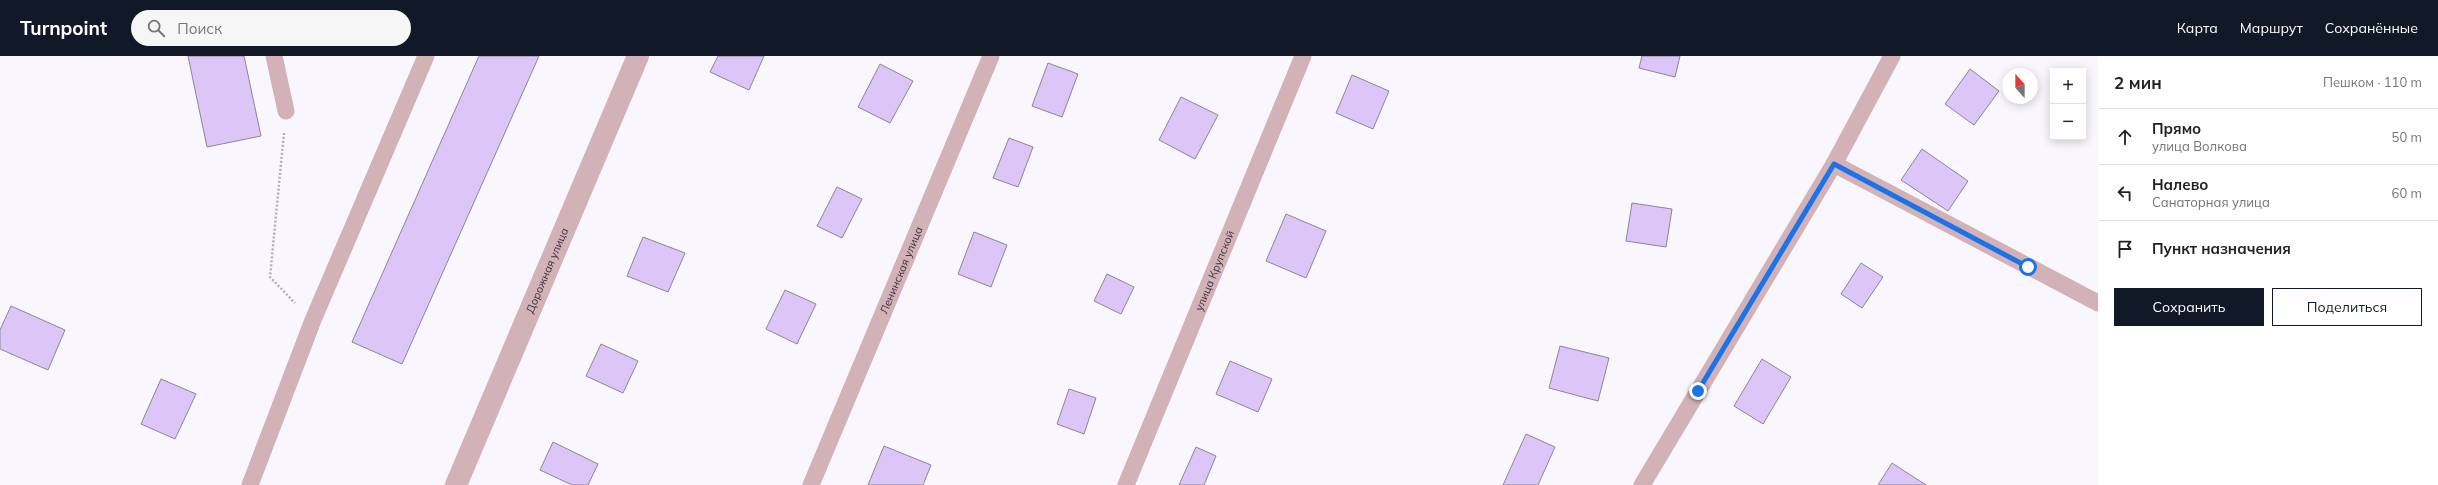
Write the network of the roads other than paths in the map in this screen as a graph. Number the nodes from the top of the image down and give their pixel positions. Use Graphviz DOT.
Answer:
graph roads {
  1 [pos="274,56"];
  2 [pos="426,56"];
  3 [pos="638,56"];
  4 [pos="991,56"];
  5 [pos="1303,56"];
  6 [pos="1892,56"];
  7 [pos="286,111"];
  8 [pos="1834,164"];
  9 [pos="2098,303"];
  10 [pos="250,485"];
  11 [pos="456,485"];
  12 [pos="811,485"];
  13 [pos="1126,485"];
  14 [pos="1642,485"];
  1 -- 7 [label="lane"];
  2 -- 10 [label="lane"];
  3 -- 11 [label="street, Дорожная улица"];
  4 -- 12 [label="lane, Ленинская улица"];
  5 -- 13 [label="lane, улица Крупской"];
  6 -- 8 [label="lane"];
  8 -- 9 [label="lane"];
  8 -- 14 [label="lane"];
}
